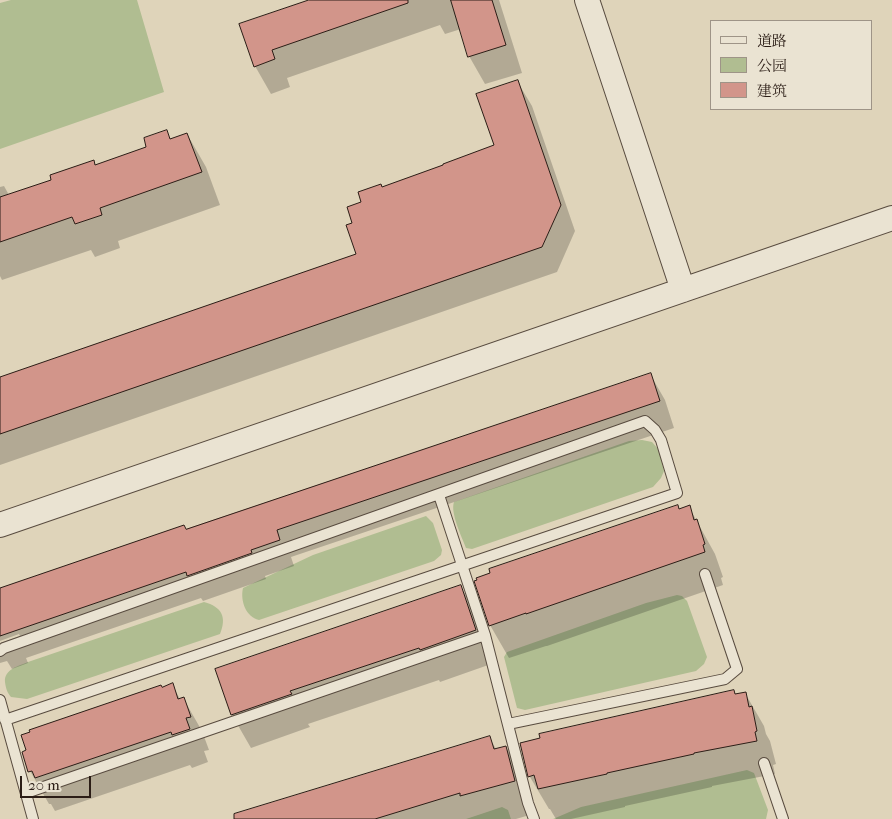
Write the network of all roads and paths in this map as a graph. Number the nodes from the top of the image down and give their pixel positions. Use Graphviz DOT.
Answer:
graph roads {
  1 [pos="587,0"];
  2 [pos="892,218"];
  3 [pos="683,290"];
  4 [pos="439,494"];
  5 [pos="0,525"];
  6 [pos="462,565"];
  7 [pos="705,574"];
  8 [pos="485,635"];
  9 [pos="0,651"];
  10 [pos="0,700"];
  11 [pos="6,720"];
  12 [pos="508,724"];
  13 [pos="764,763"];
  14 [pos="26,793"];
  15 [pos="33,819"];
  16 [pos="534,819"];
  17 [pos="783,819"];
  1 -- 3 [label="street"];
  2 -- 3 [label="street"];
  3 -- 5 [label="street"];
  4 -- 6 [label="lane"];
  4 -- 6 [label="lane"];
  4 -- 9 [label="lane"];
  6 -- 8 [label="lane"];
  6 -- 11 [label="lane"];
  7 -- 12 [label="lane"];
  8 -- 12 [label="lane"];
  8 -- 14 [label="lane"];
  10 -- 11 [label="lane"];
  11 -- 14 [label="lane"];
  12 -- 16 [label="lane"];
  13 -- 17 [label="lane"];
  14 -- 15 [label="lane"];
}
